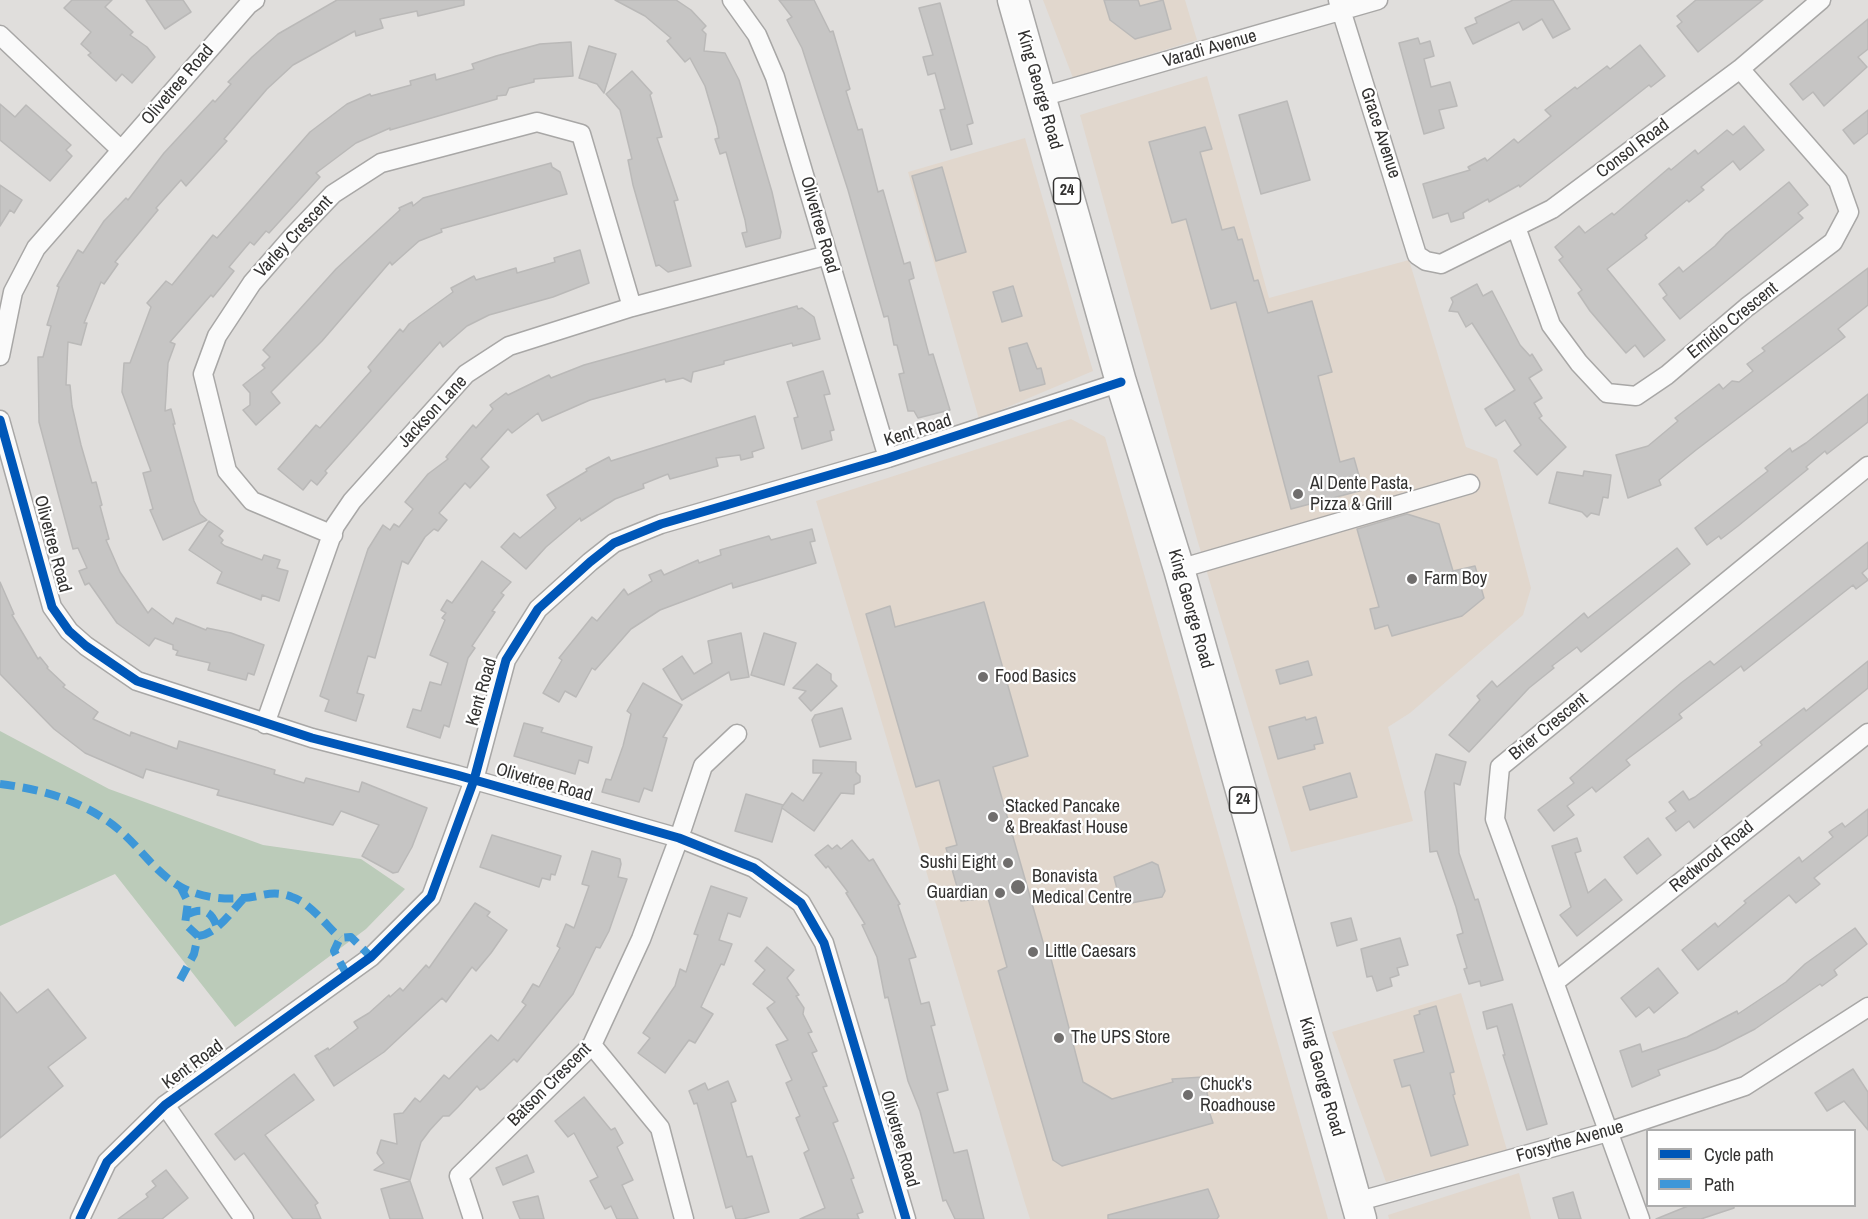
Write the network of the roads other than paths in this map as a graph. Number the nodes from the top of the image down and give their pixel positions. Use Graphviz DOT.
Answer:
graph roads {
  1 [pos="255,0"];
  2 [pos="732,0"];
  3 [pos="1012,0"];
  4 [pos="1378,0"];
  5 [pos="1821,0"];
  6 [pos="1339,6"];
  7 [pos="0,35"];
  8 [pos="1740,69"];
  9 [pos="1041,97"];
  10 [pos="121,150"];
  11 [pos="1516,227"];
  12 [pos="828,255"];
  13 [pos="1426,261"];
  14 [pos="632,307"];
  15 [pos="0,356"];
  16 [pos="1121,382"];
  17 [pos="0,420"];
  18 [pos="888,458"];
  19 [pos="1868,466"];
  20 [pos="1470,484"];
  21 [pos="333,535"];
  22 [pos="1179,569"];
  23 [pos="265,724"];
  24 [pos="1868,733"];
  25 [pos="737,734"];
  26 [pos="474,780"];
  27 [pos="679,838"];
  28 [pos="1555,982"];
  29 [pos="1867,1009"];
  30 [pos="592,1045"];
  31 [pos="165,1105"];
  32 [pos="1608,1132"];
  33 [pos="1358,1211"];
  34 [pos="80,1219"];
  35 [pos="244,1219"];
  36 [pos="472,1219"];
  37 [pos="684,1219"];
  38 [pos="906,1219"];
  39 [pos="1640,1219"];
  1 -- 10 [label="street, Olivetree Road"];
  2 -- 12 [label="street, Olivetree Road"];
  3 -- 9 [label="main road, King George Road / 24"];
  4 -- 6 [label="street, Varadi Avenue"];
  5 -- 8 [label="street, Consol Road"];
  6 -- 9 [label="street, Varadi Avenue"];
  6 -- 13 [label="street, Grace Avenue"];
  7 -- 10 [label="street"];
  8 -- 11 [label="street, Consol Road"];
  8 -- 11 [label="street, Emidio Crescent"];
  9 -- 16 [label="main road, King George Road / 24"];
  10 -- 15 [label="street, Olivetree Road"];
  11 -- 13 [label="street, Consol Road"];
  12 -- 14 [label="street, Jackson Lane"];
  12 -- 18 [label="street, Olivetree Road"];
  14 -- 21 [label="street, Jackson Lane"];
  14 -- 21 [label="street, Varley Crescent"];
  16 -- 18 [label="street, Kent Road"];
  16 -- 22 [label="main road, King George Road / 24"];
  17 -- 23 [label="street, Olivetree Road"];
  18 -- 26 [label="street, Kent Road"];
  19 -- 28 [label="street, Brier Crescent"];
  20 -- 22 [label="street"];
  21 -- 23 [label="street, Jackson Lane"];
  22 -- 33 [label="main road, King George Road / 24"];
  23 -- 26 [label="street, Olivetree Road"];
  24 -- 28 [label="street, Redwood Road"];
  25 -- 27 [label="street, Batson Crescent"];
  26 -- 27 [label="street, Olivetree Road"];
  26 -- 31 [label="street, Kent Road"];
  27 -- 30 [label="street, Batson Crescent"];
  27 -- 38 [label="street, Olivetree Road"];
  28 -- 32 [label="street, Brier Crescent"];
  29 -- 32 [label="street, Forsythe Avenue"];
  30 -- 36 [label="street, Batson Crescent"];
  30 -- 37 [label="street"];
  31 -- 34 [label="street, Kent Road"];
  31 -- 35 [label="street"];
  32 -- 33 [label="street, Forsythe Avenue"];
  32 -- 39 [label="street, Brier Crescent"];
}
